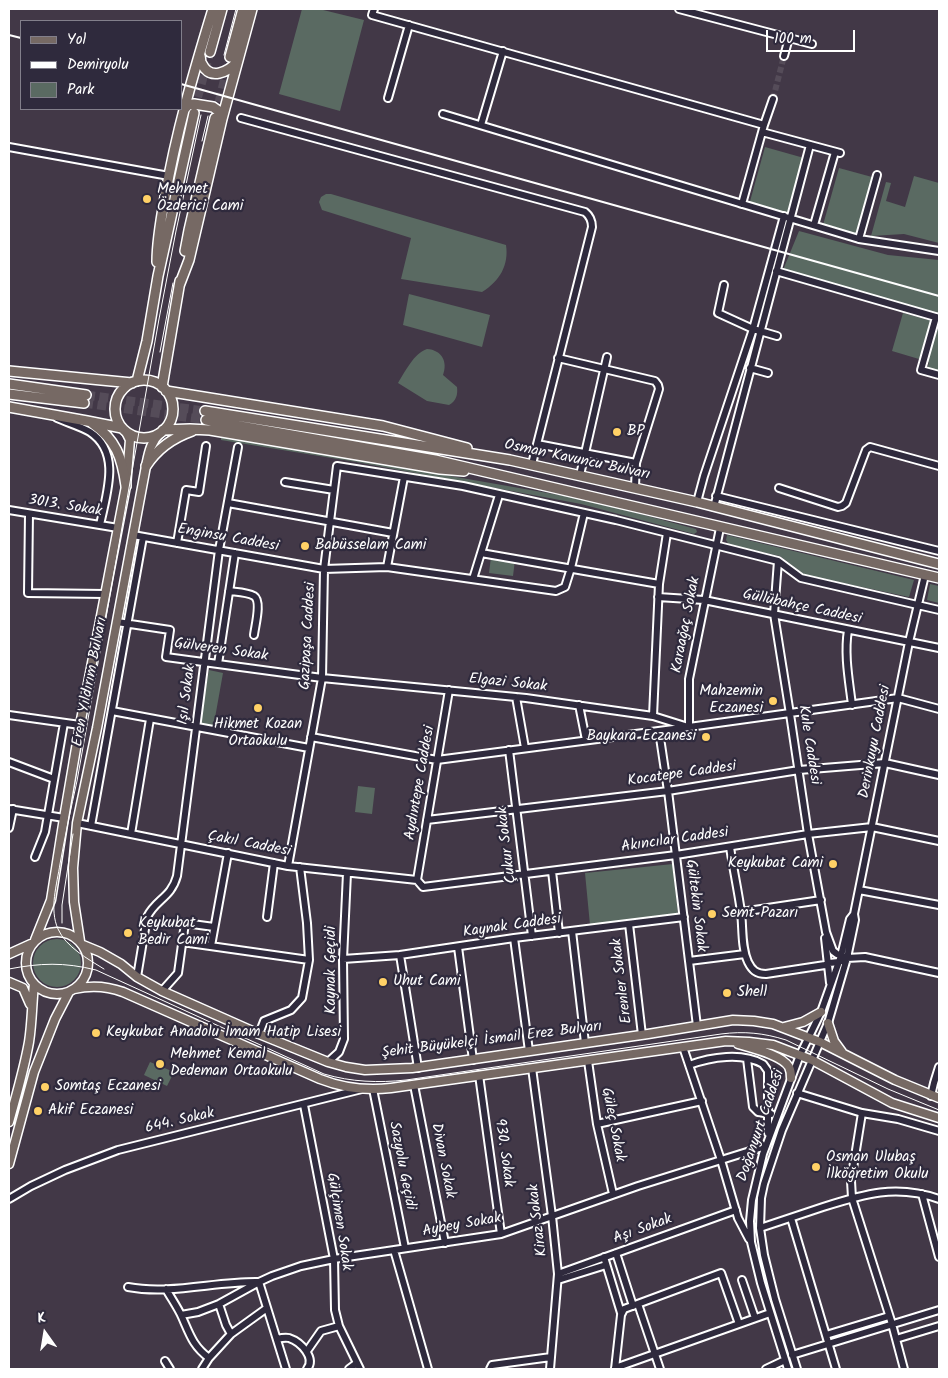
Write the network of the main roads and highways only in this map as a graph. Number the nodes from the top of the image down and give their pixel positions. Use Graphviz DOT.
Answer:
graph roads {
  1 [pos="213,9"];
  2 [pos="222,9"];
  3 [pos="243,9"];
  4 [pos="252,9"];
  5 [pos="210,52"];
  6 [pos="200,53"];
  7 [pos="234,59"];
  8 [pos="184,110"];
  9 [pos="194,113"];
  10 [pos="219,118"];
  11 [pos="158,276"];
  12 [pos="9,371"];
  13 [pos="134,382"];
  14 [pos="9,384"];
  15 [pos="164,389"];
  16 [pos="9,394"];
  17 [pos="9,407"];
  18 [pos="87,420"];
  19 [pos="200,429"];
  20 [pos="124,430"];
  21 [pos="162,431"];
  22 [pos="510,460"];
  23 [pos="146,466"];
  24 [pos="506,476"];
  25 [pos="126,486"];
  26 [pos="939,564"];
  27 [pos="939,578"];
  28 [pos="33,942"];
  29 [pos="81,943"];
  30 [pos="9,954"];
  31 [pos="9,981"];
  32 [pos="32,982"];
  33 [pos="71,990"];
  34 [pos="32,1009"];
  35 [pos="821,1012"];
  36 [pos="828,1023"];
  37 [pos="783,1028"];
  38 [pos="726,1041"];
  39 [pos="843,1054"];
  40 [pos="791,1078"];
  41 [pos="935,1097"];
  42 [pos="939,1118"];
  43 [pos="9,1122"];
  44 [pos="9,1164"];
  1 -- 6 [label="highway"];
  2 -- 5 [label="highway"];
  3 -- 7 [label="highway"];
  4 -- 7 [label="highway"];
  6 -- 7 [label="highway"];
  6 -- 8 [label="highway"];
  7 -- 10 [label="highway"];
  8 -- 10 [label="highway"];
  8 -- 11 [label="highway"];
  9 -- 11 [label="highway"];
  10 -- 15 [label="highway"];
  11 -- 13 [label="highway"];
  12 -- 13 [label="highway"];
  13 -- 15 [label="highway"];
  13 -- 20 [label="highway"];
  14 -- 16 [label="highway"];
  15 -- 21 [label="highway"];
  15 -- 22 [label="highway"];
  17 -- 18 [label="highway"];
  18 -- 20 [label="highway"];
  18 -- 25 [label="highway"];
  19 -- 21 [label="highway"];
  19 -- 23 [label="highway"];
  19 -- 24 [label="highway"];
  20 -- 21 [label="highway"];
  20 -- 25 [label="main road, Eren Yıldırım Bulvarı"];
  21 -- 23 [label="main road, Eren Yıldırım Bulvarı"];
  22 -- 24 [label="highway, Osman Kavuncu Bulvarı"];
  22 -- 26 [label="highway, Osman Kavuncu Bulvarı"];
  23 -- 29 [label="main road, Eren Yıldırım Bulvarı"];
  24 -- 27 [label="highway, Osman Kavuncu Bulvarı"];
  25 -- 28 [label="main road, Eren Yıldırım Bulvarı"];
  28 -- 29 [label="main road"];
  28 -- 30 [label="main road"];
  28 -- 32 [label="main road"];
  29 -- 33 [label="main road"];
  29 -- 37 [label="main road, Şehit Büyükelçi İsmail Erez Bulvarı"];
  31 -- 32 [label="main road"];
  31 -- 34 [label="main road"];
  32 -- 33 [label="main road"];
  32 -- 34 [label="main road"];
  33 -- 38 [label="main road, Şehit Büyükelçi İsmail Erez Bulvarı"];
  33 -- 44 [label="main road"];
  34 -- 43 [label="main road"];
  35 -- 37 [label="main road"];
  36 -- 39 [label="main road"];
  37 -- 39 [label="main road, Şehit Büyükelçi İsmail Erez Bulvarı"];
  38 -- 40 [label="main road"];
  38 -- 42 [label="main road, Şehit Büyükelçi İsmail Erez Bulvarı"];
  39 -- 41 [label="main road, Şehit Büyükelçi İsmail Erez Bulvarı"];
}
